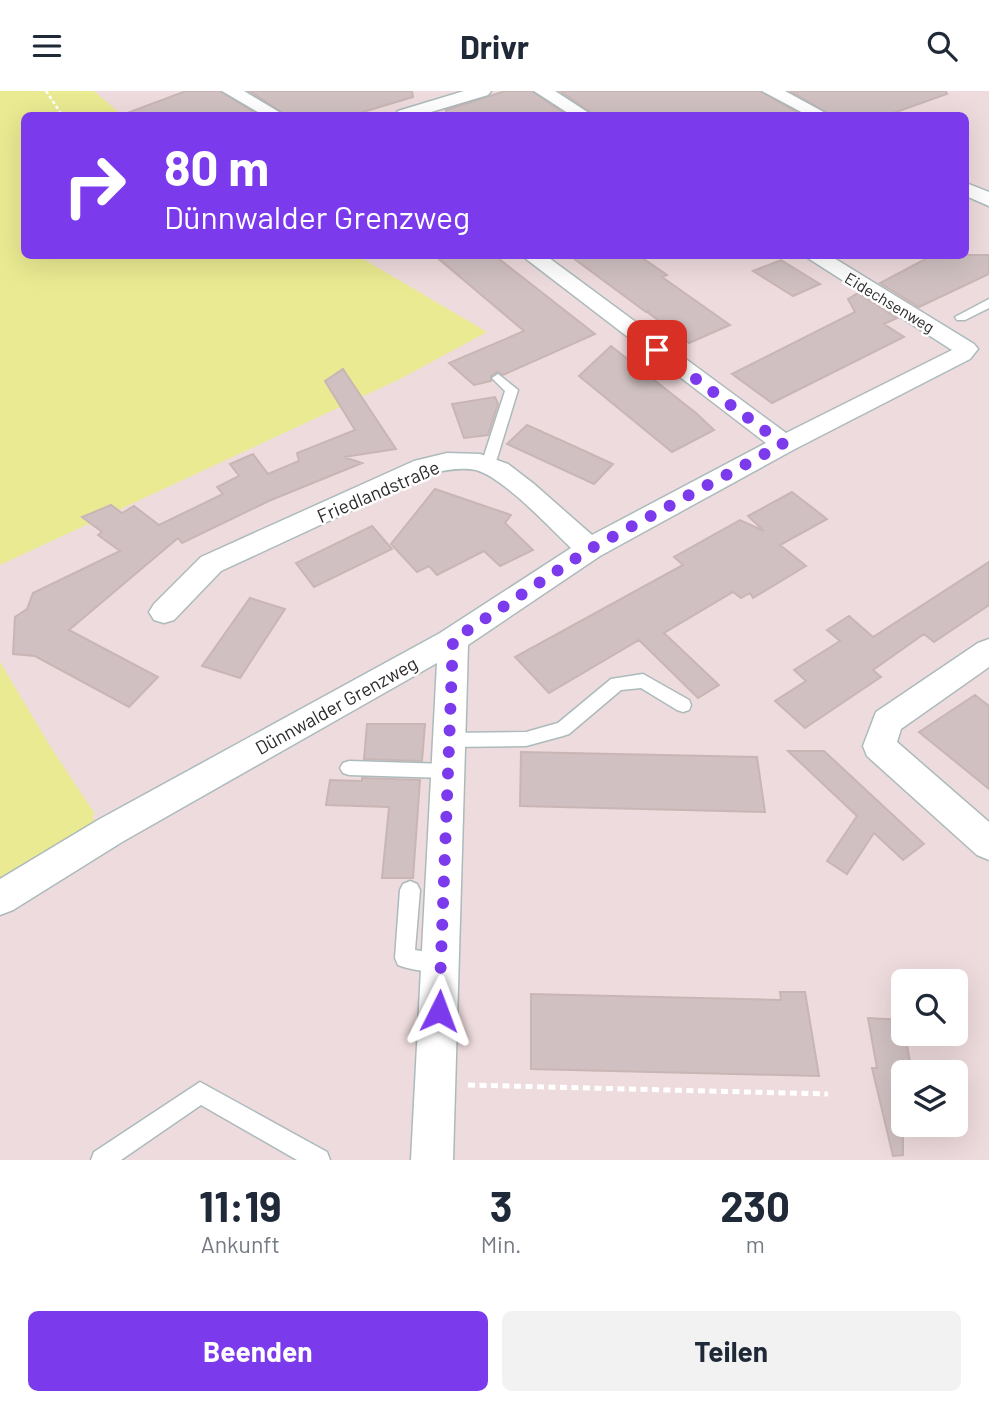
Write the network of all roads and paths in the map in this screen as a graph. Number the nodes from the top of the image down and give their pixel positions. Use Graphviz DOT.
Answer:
graph roads {
  1 [pos="46,91"];
  2 [pos="231,91"];
  3 [pos="482,91"];
  4 [pos="543,91"];
  5 [pos="772,91"];
  6 [pos="60,112"];
  7 [pos="270,112"];
  8 [pos="414,112"];
  9 [pos="578,112"];
  10 [pos="814,112"];
  11 [pos="969,191"];
  12 [pos="989,201"];
  13 [pos="536,259"];
  14 [pos="820,259"];
  15 [pos="989,303"];
  16 [pos="961,317"];
  17 [pos="966,349"];
  18 [pos="498,378"];
  19 [pos="783,444"];
  20 [pos="488,464"];
  21 [pos="590,549"];
  22 [pos="164,612"];
  23 [pos="453,640"];
  24 [pos="989,651"];
  25 [pos="683,705"];
  26 [pos="448,755"];
  27 [pos="349,768"];
  28 [pos="989,843"];
  29 [pos="410,890"];
  30 [pos="0,898"];
  31 [pos="441,962"];
  32 [pos="435,1084"];
  33 [pos="828,1094"];
  34 [pos="102,1160"];
  35 [pos="320,1160"];
  36 [pos="432,1160"];
  1 -- 6 [label="path"];
  2 -- 7 [label="street"];
  3 -- 8 [label="street"];
  4 -- 9 [label="street"];
  5 -- 10 [label="street"];
  11 -- 12 [label="street"];
  13 -- 19 [label="street"];
  14 -- 17 [label="street, Eidechsenweg"];
  15 -- 16 [label="lane"];
  17 -- 19 [label="street, Dünnwalder Grenzweg"];
  18 -- 20 [label="lane"];
  19 -- 21 [label="street, Dünnwalder Grenzweg"];
  20 -- 21 [label="street"];
  20 -- 22 [label="street, Friedlandstraße"];
  21 -- 23 [label="street, Dünnwalder Grenzweg"];
  23 -- 26 [label="street"];
  23 -- 30 [label="street, Dünnwalder Grenzweg"];
  24 -- 28 [label="street"];
  25 -- 26 [label="lane"];
  26 -- 27 [label="lane"];
  26 -- 31 [label="street"];
  29 -- 31 [label="lane"];
  31 -- 32 [label="street"];
  32 -- 33 [label="path"];
  32 -- 36 [label="street"];
  34 -- 35 [label="lane"];
}
